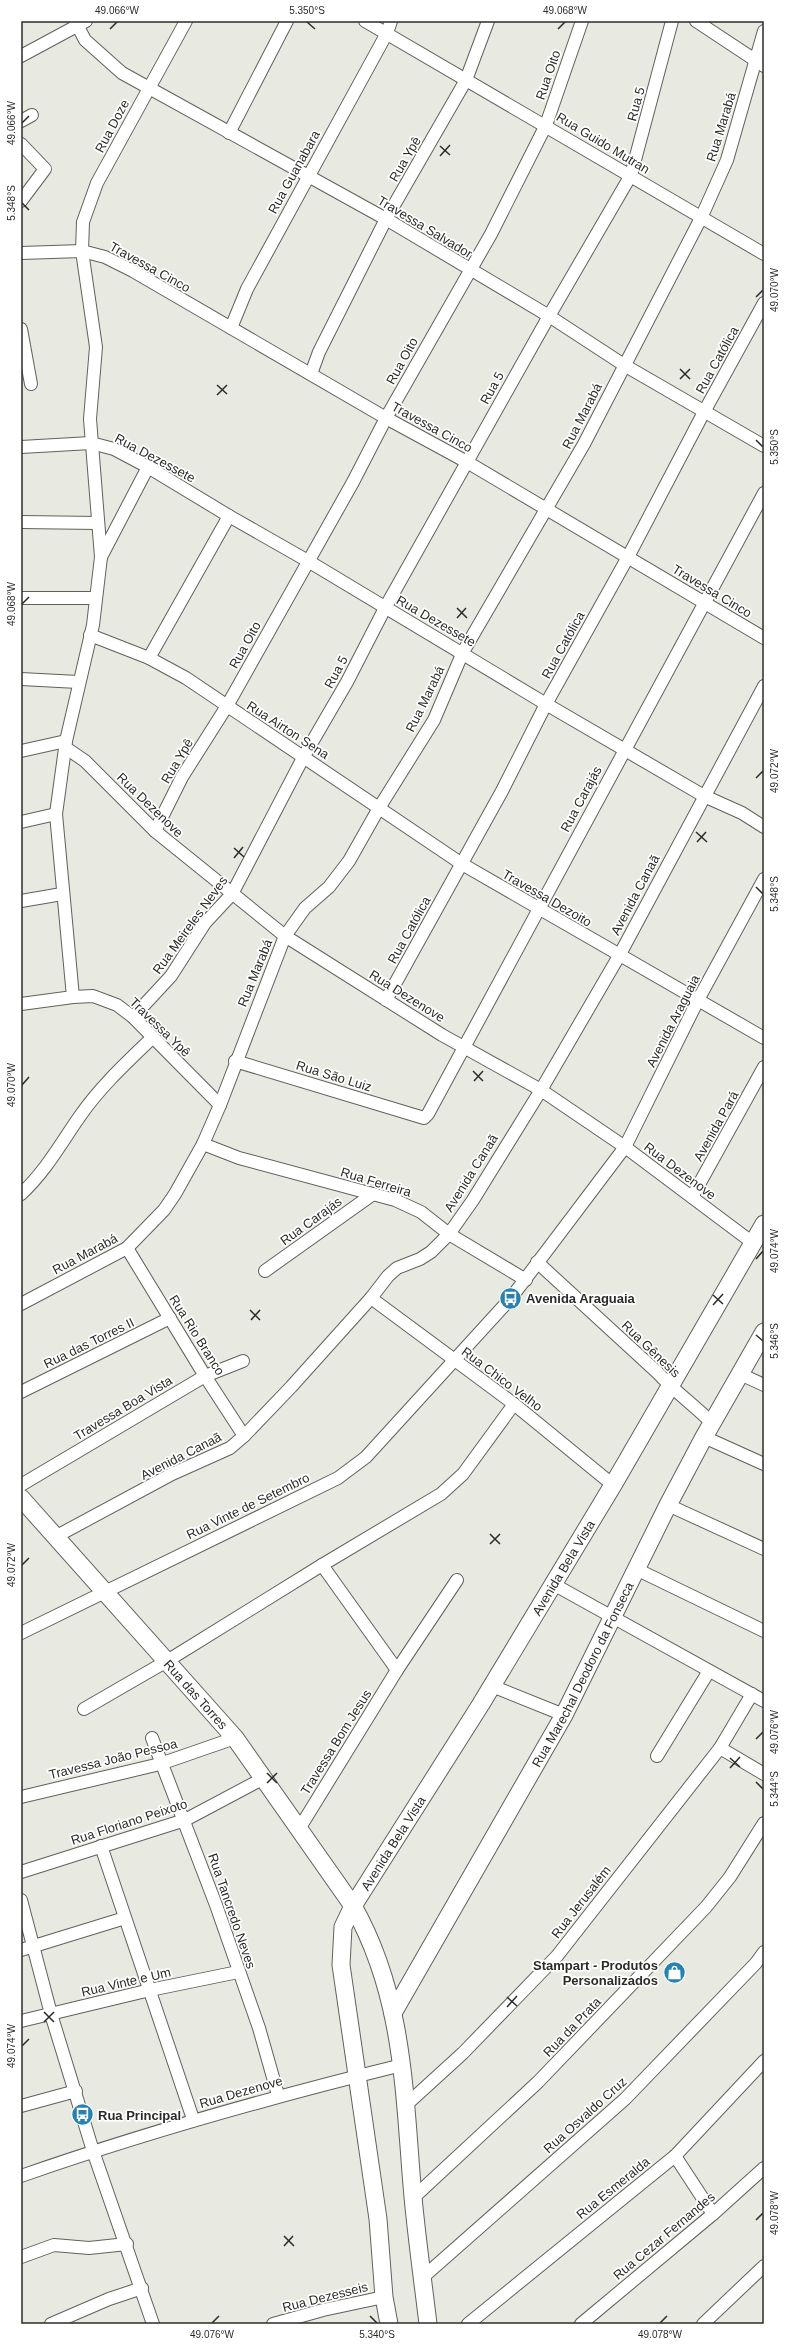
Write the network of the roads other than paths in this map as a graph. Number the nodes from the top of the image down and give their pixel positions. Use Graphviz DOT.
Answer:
graph roads {
  1 [pos="186,21"];
  2 [pos="287,21"];
  3 [pos="365,21"];
  4 [pos="391,21"];
  5 [pos="488,21"];
  6 [pos="582,21"];
  7 [pos="672,21"];
  8 [pos="696,21"];
  9 [pos="79,23"];
  10 [pos="764,31"];
  11 [pos="387,33"];
  12 [pos="21,56"];
  13 [pos="760,64"];
  14 [pos="466,80"];
  15 [pos="148,87"];
  16 [pos="32,115"];
  17 [pos="21,121"];
  18 [pos="546,125"];
  19 [pos="229,133"];
  20 [pos="21,144"];
  21 [pos="631,175"];
  22 [pos="307,176"];
  23 [pos="21,201"];
  24 [pos="701,218"];
  25 [pos="386,219"];
  26 [pos="82,251"];
  27 [pos="21,253"];
  28 [pos="764,254"];
  29 [pos="469,270"];
  30 [pos="764,303"];
  31 [pos="548,316"];
  32 [pos="231,328"];
  33 [pos="21,329"];
  34 [pos="624,365"];
  35 [pos="311,374"];
  36 [pos="32,384"];
  37 [pos="704,412"];
  38 [pos="386,418"];
  39 [pos="91,443"];
  40 [pos="764,446"];
  41 [pos="21,447"];
  42 [pos="467,462"];
  43 [pos="148,466"];
  44 [pos="764,494"];
  45 [pos="547,509"];
  46 [pos="229,516"];
  47 [pos="21,522"];
  48 [pos="98,523"];
  49 [pos="100,557"];
  50 [pos="628,558"];
  51 [pos="308,560"];
  52 [pos="21,598"];
  53 [pos="95,598"];
  54 [pos="704,602"];
  55 [pos="385,608"];
  56 [pos="90,635"];
  57 [pos="764,638"];
  58 [pos="463,652"];
  59 [pos="149,658"];
  60 [pos="21,679"];
  61 [pos="78,682"];
  62 [pos="764,686"];
  63 [pos="546,704"];
  64 [pos="227,706"];
  65 [pos="66,744"];
  66 [pos="624,749"];
  67 [pos="21,751"];
  68 [pos="304,756"];
  69 [pos="704,796"];
  70 [pos="379,808"];
  71 [pos="56,814"];
  72 [pos="21,822"];
  73 [pos="764,827"];
  74 [pos="155,831"];
  75 [pos="462,864"];
  76 [pos="764,879"];
  77 [pos="62,894"];
  78 [pos="232,894"];
  79 [pos="21,901"];
  80 [pos="538,910"];
  81 [pos="285,936"];
  82 [pos="619,956"];
  83 [pos="73,997"];
  84 [pos="386,1000"];
  85 [pos="698,1000"];
  86 [pos="21,1004"];
  87 [pos="134,1017"];
  88 [pos="152,1038"];
  89 [pos="764,1038"];
  90 [pos="464,1046"];
  91 [pos="235,1061"];
  92 [pos="764,1067"];
  93 [pos="540,1090"];
  94 [pos="220,1105"];
  95 [pos="424,1118"];
  96 [pos="203,1144"];
  97 [pos="625,1146"];
  98 [pos="21,1194"];
  99 [pos="373,1194"];
  100 [pos="692,1197"];
  101 [pos="764,1224"];
  102 [pos="449,1234"];
  103 [pos="753,1243"];
  104 [pos="127,1248"];
  105 [pos="537,1262"];
  106 [pos="265,1271"];
  107 [pos="526,1280"];
  108 [pos="371,1298"];
  109 [pos="21,1304"];
  110 [pos="170,1318"];
  111 [pos="764,1332"];
  112 [pos="455,1360"];
  113 [pos="243,1361"];
  114 [pos="740,1374"];
  115 [pos="205,1376"];
  116 [pos="764,1385"];
  117 [pos="669,1386"];
  118 [pos="21,1392"];
  119 [pos="514,1404"];
  120 [pos="708,1430"];
  121 [pos="244,1436"];
  122 [pos="764,1464"];
  123 [pos="21,1485"];
  124 [pos="613,1485"];
  125 [pos="21,1498"];
  126 [pos="668,1505"];
  127 [pos="55,1537"];
  128 [pos="764,1549"];
  129 [pos="322,1565"];
  130 [pos="636,1569"];
  131 [pos="457,1580"];
  132 [pos="554,1584"];
  133 [pos="104,1592"];
  134 [pos="611,1618"];
  135 [pos="764,1631"];
  136 [pos="21,1633"];
  137 [pos="167,1661"];
  138 [pos="397,1670"];
  139 [pos="709,1671"];
  140 [pos="492,1686"];
  141 [pos="752,1694"];
  142 [pos="764,1701"];
  143 [pos="84,1708"];
  144 [pos="564,1715"];
  145 [pos="152,1738"];
  146 [pos="235,1738"];
  147 [pos="720,1748"];
  148 [pos="657,1756"];
  149 [pos="160,1764"];
  150 [pos="764,1774"];
  151 [pos="264,1778"];
  152 [pos="21,1797"];
  153 [pos="185,1820"];
  154 [pos="764,1823"];
  155 [pos="298,1829"];
  156 [pos="101,1846"];
  157 [pos="21,1872"];
  158 [pos="21,1900"];
  159 [pos="353,1906"];
  160 [pos="125,1918"];
  161 [pos="35,1946"];
  162 [pos="21,1950"];
  163 [pos="764,1952"];
  164 [pos="238,1972"];
  165 [pos="150,1990"];
  166 [pos="52,2014"];
  167 [pos="393,2014"];
  168 [pos="21,2021"];
  169 [pos="764,2061"];
  170 [pos="402,2065"];
  171 [pos="357,2076"];
  172 [pos="76,2091"];
  173 [pos="278,2095"];
  174 [pos="406,2105"];
  175 [pos="21,2106"];
  176 [pos="193,2119"];
  177 [pos="93,2151"];
  178 [pos="675,2156"];
  179 [pos="764,2168"];
  180 [pos="21,2176"];
  181 [pos="413,2198"];
  182 [pos="713,2214"];
  183 [pos="127,2244"];
  184 [pos="21,2257"];
  185 [pos="764,2266"];
  186 [pos="422,2278"];
  187 [pos="142,2288"];
  188 [pos="384,2297"];
  189 [pos="51,2324"];
  190 [pos="153,2324"];
  191 [pos="273,2324"];
  192 [pos="389,2324"];
  193 [pos="428,2324"];
  194 [pos="468,2324"];
  195 [pos="581,2324"];
  196 [pos="703,2324"];
  1 -- 15 [label="street, Rua Doze"];
  2 -- 19 [label="street"];
  3 -- 11 [label="street, Rua Guido Mutran"];
  4 -- 11 [label="street, Rua Guanabara"];
  5 -- 14 [label="street, Rua Ypê"];
  6 -- 18 [label="street, Rua Oito"];
  7 -- 21 [label="street, Rua 5"];
  8 -- 13 [label="street"];
  9 -- 12 [label="street"];
  9 -- 15 [label="street, Travessa Salvador"];
  10 -- 13 [label="street, Rua Marabá"];
  11 -- 14 [label="street, Rua Guido Mutran"];
  11 -- 22 [label="street, Rua Guanabara"];
  13 -- 24 [label="street, Rua Marabá"];
  14 -- 18 [label="street, Rua Guido Mutran"];
  14 -- 25 [label="street, Rua Ypê"];
  15 -- 19 [label="street, Travessa Salvador"];
  15 -- 26 [label="street, Rua Doze"];
  16 -- 17 [label="street"];
  18 -- 21 [label="street, Rua Guido Mutran"];
  18 -- 29 [label="street, Rua Oito"];
  19 -- 22 [label="street, Travessa Salvador"];
  20 -- 23 [label="street"];
  21 -- 24 [label="street, Rua Guido Mutran"];
  21 -- 31 [label="street, Rua 5"];
  22 -- 25 [label="street, Travessa Salvador"];
  22 -- 32 [label="street, Rua Guanabara"];
  24 -- 28 [label="street, Rua Guido Mutran"];
  24 -- 34 [label="street, Rua Marabá"];
  25 -- 29 [label="street, Travessa Salvador"];
  25 -- 35 [label="street, Rua Ypê"];
  26 -- 27 [label="street, Travessa Cinco"];
  26 -- 32 [label="street, Travessa Cinco"];
  26 -- 39 [label="street, Rua Doze"];
  29 -- 31 [label="street, Travessa Salvador"];
  29 -- 38 [label="street, Rua Oito"];
  30 -- 37 [label="street, Rua Católica"];
  31 -- 34 [label="street, Travessa Salvador"];
  31 -- 42 [label="street, Rua 5"];
  32 -- 35 [label="street, Travessa Cinco"];
  33 -- 36 [label="street"];
  34 -- 37 [label="street, Travessa Salvador"];
  34 -- 45 [label="street, Rua Marabá"];
  35 -- 38 [label="street, Travessa Cinco"];
  37 -- 40 [label="street, Travessa Salvador"];
  37 -- 50 [label="street, Rua Católica"];
  38 -- 42 [label="street, Travessa Cinco"];
  38 -- 51 [label="street, Rua Oito"];
  39 -- 41 [label="street, Rua Dezessete"];
  39 -- 43 [label="street, Rua Dezessete"];
  39 -- 48 [label="street, Rua Doze"];
  42 -- 45 [label="street, Travessa Cinco"];
  42 -- 55 [label="street, Rua 5"];
  43 -- 46 [label="street, Rua Dezessete"];
  43 -- 49 [label="street"];
  44 -- 54 [label="street, Rua Carajás"];
  45 -- 50 [label="street, Travessa Cinco"];
  45 -- 58 [label="street, Rua Marabá"];
  46 -- 51 [label="street, Rua Dezessete"];
  46 -- 59 [label="street"];
  47 -- 48 [label="street"];
  48 -- 49 [label="street, Rua Doze"];
  49 -- 53 [label="street"];
  50 -- 54 [label="street, Travessa Cinco"];
  50 -- 63 [label="street, Rua Católica"];
  51 -- 55 [label="street, Rua Dezessete"];
  51 -- 64 [label="street, Rua Oito"];
  52 -- 53 [label="street"];
  53 -- 56 [label="street"];
  54 -- 57 [label="street, Travessa Cinco"];
  54 -- 66 [label="street, Rua Carajás"];
  55 -- 58 [label="street, Rua Dezessete"];
  55 -- 68 [label="street, Rua 5"];
  56 -- 59 [label="street, Rua Airton Sena"];
  56 -- 61 [label="street"];
  58 -- 63 [label="street, Rua Dezessete"];
  58 -- 70 [label="street, Rua Marabá"];
  59 -- 64 [label="street, Rua Airton Sena"];
  60 -- 61 [label="street"];
  61 -- 65 [label="street"];
  62 -- 69 [label="street, Avenida Canaã"];
  63 -- 66 [label="street, Rua Dezessete"];
  63 -- 75 [label="street, Rua Católica"];
  64 -- 68 [label="street, Rua Airton Sena"];
  64 -- 74 [label="street, Rua Ypê"];
  65 -- 67 [label="street"];
  65 -- 71 [label="street"];
  65 -- 74 [label="street, Rua Dezenove"];
  66 -- 69 [label="street, Rua Dezessete"];
  66 -- 80 [label="street, Rua Carajás"];
  68 -- 70 [label="street, Rua Airton Sena"];
  68 -- 78 [label="street, Rua Meireles Neves"];
  69 -- 73 [label="street, Rua Dezessete"];
  69 -- 82 [label="street, Avenida Canaã"];
  70 -- 75 [label="street, Rua Airton Sena"];
  70 -- 81 [label="street, Rua Marabá"];
  71 -- 72 [label="street"];
  71 -- 77 [label="street"];
  74 -- 78 [label="street, Rua Dezenove"];
  75 -- 80 [label="street, Travessa Dezoito"];
  75 -- 84 [label="street, Rua Católica"];
  76 -- 85 [label="street, Avenida Araguaia"];
  77 -- 79 [label="street"];
  77 -- 83 [label="street"];
  78 -- 81 [label="street, Rua Dezenove"];
  78 -- 87 [label="street, Rua Meireles Neves"];
  80 -- 82 [label="street, Travessa Dezoito"];
  80 -- 90 [label="street, Rua Carajás"];
  81 -- 84 [label="street, Rua Dezenove"];
  81 -- 91 [label="street, Rua Marabá"];
  82 -- 85 [label="street, Travessa Dezoito"];
  82 -- 93 [label="street, Avenida Canaã"];
  83 -- 86 [label="street, Travessa Ypê"];
  83 -- 87 [label="street, Travessa Ypê"];
  84 -- 90 [label="street, Rua Dezenove"];
  85 -- 89 [label="street, Travessa Dezoito"];
  85 -- 97 [label="street, Avenida Araguaia"];
  87 -- 88 [label="street, Travessa Ypê"];
  88 -- 94 [label="street, Travessa Ypê"];
  88 -- 98 [label="street"];
  90 -- 93 [label="street, Rua Dezenove"];
  90 -- 95 [label="street, Rua Carajás"];
  91 -- 94 [label="street, Rua Marabá"];
  91 -- 95 [label="street, Rua São Luiz"];
  92 -- 100 [label="street, Avenida Pará"];
  93 -- 97 [label="street, Rua Dezenove"];
  93 -- 102 [label="street, Avenida Canaã"];
  94 -- 96 [label="street, Rua Marabá"];
  96 -- 99 [label="street, Rua Ferreira"];
  96 -- 104 [label="street, Rua Marabá"];
  97 -- 100 [label="street, Rua Dezenove"];
  97 -- 105 [label="street, Avenida Araguaia"];
  99 -- 102 [label="street, Rua Ferreira"];
  99 -- 106 [label="street, Rua Carajás"];
  100 -- 103 [label="street, Rua Dezenove"];
  101 -- 103 [label="street, Avenida Bela Vista"];
  102 -- 107 [label="street, Rua Ferreira"];
  102 -- 108 [label="street, Avenida Canaã"];
  103 -- 117 [label="street, Avenida Bela Vista"];
  104 -- 109 [label="street, Rua Marabá"];
  104 -- 110 [label="street, Rua Rio Branco"];
  105 -- 107 [label="street, Avenida Araguaia"];
  105 -- 117 [label="street, Rua Gênesis"];
  107 -- 112 [label="street, Avenida Araguaia"];
  108 -- 112 [label="street, Rua Chico Velho"];
  108 -- 121 [label="street, Avenida Canaã"];
  110 -- 115 [label="street, Rua Rio Branco"];
  110 -- 118 [label="street, Rua das Torres II"];
  111 -- 114 [label="street, Rua Marechal Deodoro da Fonseca"];
  112 -- 119 [label="street, Rua Chico Velho"];
  112 -- 133 [label="street, Rua Vinte de Setembro"];
  113 -- 115 [label="street, Travessa Boa Vista"];
  114 -- 116 [label="street"];
  114 -- 120 [label="street, Rua Marechal Deodoro da Fonseca"];
  115 -- 121 [label="street, Rua Rio Branco"];
  115 -- 123 [label="street, Travessa Boa Vista"];
  117 -- 120 [label="street, Rua Gênesis"];
  117 -- 124 [label="street, Avenida Bela Vista"];
  119 -- 124 [label="street, Rua Chico Velho"];
  119 -- 129 [label="street"];
  120 -- 122 [label="street"];
  120 -- 126 [label="street, Rua Marechal Deodoro da Fonseca"];
  121 -- 127 [label="street, Avenida Canaã"];
  124 -- 132 [label="street, Avenida Bela Vista"];
  125 -- 127 [label="street, Rua das Torres"];
  126 -- 128 [label="street"];
  126 -- 130 [label="street, Rua Marechal Deodoro da Fonseca"];
  127 -- 133 [label="street, Rua das Torres"];
  129 -- 137 [label="street"];
  129 -- 138 [label="street"];
  130 -- 134 [label="street, Rua Marechal Deodoro da Fonseca"];
  130 -- 135 [label="street"];
  131 -- 138 [label="street, Travessa Bom Jesus"];
  132 -- 134 [label="street"];
  132 -- 140 [label="street, Avenida Bela Vista"];
  133 -- 136 [label="street, Rua Vinte de Setembro"];
  133 -- 137 [label="street, Rua das Torres"];
  134 -- 139 [label="street"];
  134 -- 144 [label="street, Rua Marechal Deodoro da Fonseca"];
  137 -- 143 [label="street"];
  137 -- 146 [label="street, Rua das Torres"];
  138 -- 155 [label="street, Travessa Bom Jesus"];
  139 -- 141 [label="street"];
  139 -- 148 [label="street"];
  140 -- 144 [label="street"];
  140 -- 159 [label="street, Avenida Bela Vista"];
  141 -- 142 [label="street"];
  141 -- 147 [label="street, Rua Jerusalém"];
  144 -- 167 [label="street, Rua Marechal Deodoro da Fonseca"];
  145 -- 149 [label="street, Rua Tancredo Neves"];
  146 -- 149 [label="street, Travessa João Pessoa"];
  146 -- 151 [label="street, Rua das Torres"];
  147 -- 150 [label="street"];
  147 -- 174 [label="street, Rua Jerusalém"];
  149 -- 152 [label="street, Travessa João Pessoa"];
  149 -- 153 [label="street, Rua Tancredo Neves"];
  151 -- 153 [label="street, Rua Floriano Peixoto"];
  151 -- 155 [label="street, Rua das Torres"];
  153 -- 156 [label="street, Rua Floriano Peixoto"];
  153 -- 164 [label="street, Rua Tancredo Neves"];
  154 -- 181 [label="street, Rua da Prata"];
  155 -- 159 [label="street, Rua das Torres"];
  156 -- 157 [label="street, Rua Floriano Peixoto"];
  156 -- 160 [label="street"];
  158 -- 161 [label="street"];
  159 -- 167 [label="street, Rua das Torres"];
  159 -- 171 [label="street, Avenida Bela Vista"];
  160 -- 161 [label="street"];
  160 -- 165 [label="street"];
  161 -- 162 [label="street"];
  161 -- 166 [label="street"];
  163 -- 186 [label="street, Rua Osvaldo Cruz"];
  164 -- 165 [label="street, Rua Vinte e Um"];
  164 -- 173 [label="street, Rua Tancredo Neves"];
  165 -- 166 [label="street, Rua Vinte e Um"];
  165 -- 176 [label="street"];
  166 -- 168 [label="street, Rua Vinte e Um"];
  166 -- 172 [label="street"];
  167 -- 170 [label="street, Rua das Torres"];
  169 -- 178 [label="street, Rua Esmeralda"];
  170 -- 171 [label="street, Rua Dezenove"];
  170 -- 174 [label="street, Rua das Torres"];
  171 -- 173 [label="street, Rua Dezenove"];
  171 -- 188 [label="street, Avenida Bela Vista"];
  172 -- 175 [label="street"];
  172 -- 177 [label="street"];
  173 -- 176 [label="street, Rua Dezenove"];
  174 -- 181 [label="street, Rua das Torres"];
  176 -- 177 [label="street, Rua Dezenove"];
  177 -- 180 [label="street, Rua Dezenove"];
  177 -- 183 [label="street"];
  178 -- 182 [label="street"];
  178 -- 194 [label="street, Rua Esmeralda"];
  179 -- 182 [label="street, Rua Cezar Fernandes"];
  181 -- 186 [label="street, Rua das Torres"];
  182 -- 195 [label="street, Rua Cezar Fernandes"];
  183 -- 184 [label="street"];
  183 -- 187 [label="street"];
  185 -- 196 [label="street"];
  186 -- 193 [label="street, Rua das Torres"];
  187 -- 189 [label="street"];
  187 -- 190 [label="street"];
  188 -- 191 [label="street, Rua Dezesseis"];
  188 -- 192 [label="street, Avenida Bela Vista"];
}
